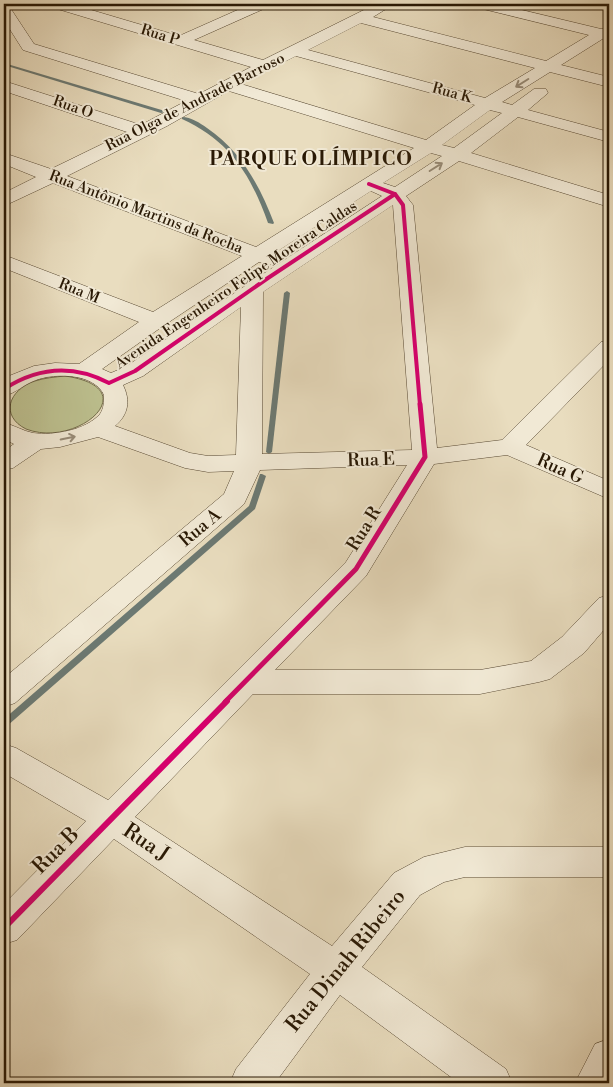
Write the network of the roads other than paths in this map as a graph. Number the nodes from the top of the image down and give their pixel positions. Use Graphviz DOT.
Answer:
graph roads {
  1 [pos="56,4"];
  2 [pos="264,4"];
  3 [pos="387,4"];
  4 [pos="480,4"];
  5 [pos="4,10"];
  6 [pos="360,18"];
  7 [pos="608,37"];
  8 [pos="179,41"];
  9 [pos="294,51"];
  10 [pos="265,66"];
  11 [pos="548,66"];
  12 [pos="572,72"];
  13 [pos="609,82"];
  14 [pos="227,85"];
  15 [pos="4,86"];
  16 [pos="201,100"];
  17 [pos="490,103"];
  18 [pos="513,111"];
  19 [pos="142,131"];
  20 [pos="609,137"];
  21 [pos="429,146"];
  22 [pos="458,154"];
  23 [pos="4,158"];
  24 [pos="52,175"];
  25 [pos="369,184"];
  26 [pos="395,194"];
  27 [pos="4,200"];
  28 [pos="609,201"];
  29 [pos="257,255"];
  30 [pos="4,261"];
  31 [pos="288,266"];
  32 [pos="252,288"];
  33 [pos="155,321"];
  34 [pos="609,347"];
  35 [pos="84,372"];
  36 [pos="8,381"];
  37 [pos="109,383"];
  38 [pos="96,428"];
  39 [pos="4,430"];
  40 [pos="35,441"];
  41 [pos="510,448"];
  42 [pos="425,457"];
  43 [pos="4,462"];
  44 [pos="249,465"];
  45 [pos="609,491"];
  46 [pos="609,605"];
  47 [pos="245,682"];
  48 [pos="4,695"];
  49 [pos="4,757"];
  50 [pos="111,820"];
  51 [pos="609,862"];
  52 [pos="4,928"];
  53 [pos="336,970"];
  54 [pos="609,1058"];
  55 [pos="250,1083"];
  56 [pos="492,1083"];
  57 [pos="595,1083"];
  1 -- 8 [label="street, Rua P"];
  2 -- 8 [label="street"];
  3 -- 6 [label="street, Rua Olga de Andrade Barroso"];
  4 -- 7 [label="street"];
  5 -- 16 [label="street"];
  6 -- 9 [label="street, Rua Olga de Andrade Barroso"];
  6 -- 11 [label="street"];
  7 -- 11 [label="street, Avenida Engenheiro Felipe Moreira Caldas"];
  7 -- 12 [label="street, Avenida Engenheiro Felipe Moreira Caldas"];
  8 -- 10 [label="street, Rua P"];
  9 -- 10 [label="street, Rua Olga de Andrade Barroso"];
  9 -- 17 [label="street, Rua K"];
  10 -- 14 [label="street, Rua Olga de Andrade Barroso"];
  11 -- 12 [label="street"];
  11 -- 17 [label="street, Avenida Engenheiro Felipe Moreira Caldas, one-way"];
  12 -- 13 [label="street"];
  12 -- 18 [label="street, Avenida Engenheiro Felipe Moreira Caldas"];
  14 -- 16 [label="street, Rua Olga de Andrade Barroso"];
  14 -- 21 [label="street"];
  15 -- 19 [label="street, Rua O"];
  16 -- 19 [label="street, Rua Olga de Andrade Barroso"];
  17 -- 18 [label="street, Rua K"];
  17 -- 21 [label="street, Avenida Engenheiro Felipe Moreira Caldas"];
  18 -- 20 [label="street, Rua K"];
  18 -- 22 [label="street, Avenida Engenheiro Felipe Moreira Caldas"];
  19 -- 24 [label="street, Rua Olga de Andrade Barroso"];
  21 -- 22 [label="street"];
  21 -- 25 [label="street, Avenida Engenheiro Felipe Moreira Caldas"];
  26 -- 22 [label="street, Avenida Engenheiro Felipe Moreira Caldas, one-way"];
  22 -- 28 [label="street"];
  23 -- 24 [label="street, Rua Antônio Martins da Rocha"];
  24 -- 27 [label="street, Rua Olga de Andrade Barroso"];
  24 -- 29 [label="street, Rua Antônio Martins da Rocha"];
  25 -- 26 [label="street"];
  25 -- 29 [label="street, Avenida Engenheiro Felipe Moreira Caldas"];
  26 -- 31 [label="street, Avenida Engenheiro Felipe Moreira Caldas"];
  26 -- 42 [label="street"];
  29 -- 31 [label="street, Rua Antônio Martins da Rocha"];
  29 -- 33 [label="street, Avenida Engenheiro Felipe Moreira Caldas"];
  30 -- 33 [label="street, Rua M"];
  31 -- 32 [label="street, Avenida Engenheiro Felipe Moreira Caldas"];
  32 -- 37 [label="street, Avenida Engenheiro Felipe Moreira Caldas"];
  32 -- 44 [label="street, Rua A"];
  33 -- 35 [label="street, Avenida Engenheiro Felipe Moreira Caldas"];
  34 -- 41 [label="street"];
  35 -- 36 [label="street, Avenida Engenheiro Felipe Moreira Caldas"];
  35 -- 37 [label="street, Avenida Engenheiro Felipe Moreira Caldas"];
  37 -- 38 [label="street, Avenida Engenheiro Felipe Moreira Caldas"];
  40 -- 38 [label="street, Avenida Engenheiro Felipe Moreira Caldas, one-way"];
  38 -- 44 [label="street, Rua E"];
  39 -- 40 [label="street, Avenida Engenheiro Felipe Moreira Caldas"];
  40 -- 43 [label="street"];
  41 -- 42 [label="street, Rua E"];
  41 -- 45 [label="street, Rua G"];
  42 -- 44 [label="street, Rua E"];
  42 -- 47 [label="street, Rua R"];
  44 -- 48 [label="street, Rua A"];
  46 -- 47 [label="street"];
  47 -- 50 [label="street, Rua R"];
  49 -- 50 [label="street, Rua J"];
  50 -- 52 [label="street, Rua B"];
  50 -- 53 [label="street, Rua J"];
  51 -- 53 [label="street, Rua Dinah Ribeiro"];
  53 -- 55 [label="street, Rua Dinah Ribeiro"];
  53 -- 56 [label="street, Rua J"];
  54 -- 57 [label="street"];
}
